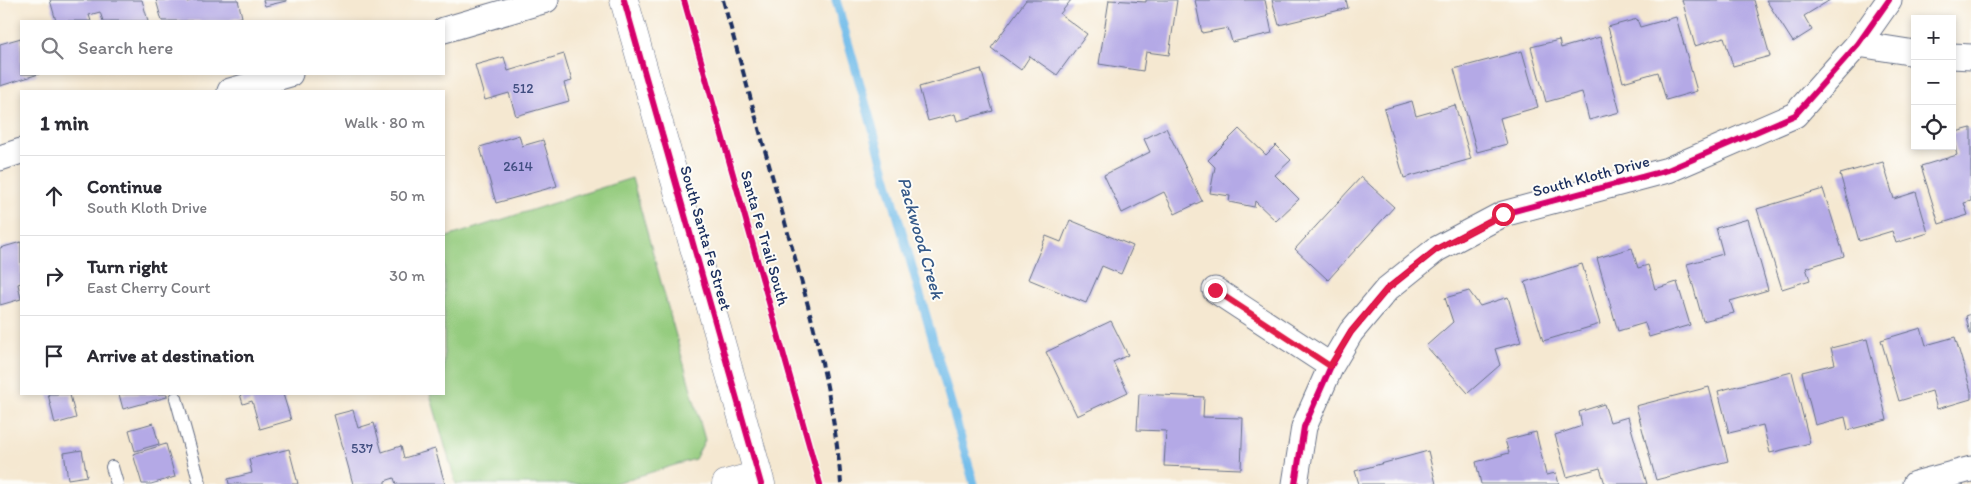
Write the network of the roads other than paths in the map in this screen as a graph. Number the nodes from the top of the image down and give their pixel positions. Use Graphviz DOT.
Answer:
graph roads {
  1 [pos="546,0"];
  2 [pos="624,0"];
  3 [pos="1889,0"];
  4 [pos="445,30"];
  5 [pos="1858,44"];
  6 [pos="1911,52"];
  7 [pos="1956,56"];
  8 [pos="1971,57"];
  9 [pos="286,75"];
  10 [pos="234,90"];
  11 [pos="20,151"];
  12 [pos="0,158"];
  13 [pos="1215,290"];
  14 [pos="1330,366"];
  15 [pos="176,398"];
  16 [pos="112,467"];
  17 [pos="1971,469"];
  18 [pos="760,479"];
  19 [pos="117,484"];
  20 [pos="200,484"];
  21 [pos="726,484"];
  22 [pos="1295,484"];
  23 [pos="1915,484"];
  1 -- 4 [label="street"];
  2 -- 18 [label="street, South Santa Fe Street"];
  3 -- 5 [label="street, South Kloth Drive"];
  5 -- 6 [label="street"];
  5 -- 14 [label="street, South Kloth Drive"];
  7 -- 8 [label="street"];
  9 -- 10 [label="street"];
  11 -- 12 [label="street"];
  13 -- 14 [label="street"];
  14 -- 22 [label="street, South Kloth Drive"];
  15 -- 20 [label="lane"];
  16 -- 19 [label="lane"];
  17 -- 23 [label="street"];
  18 -- 21 [label="street"];
}
